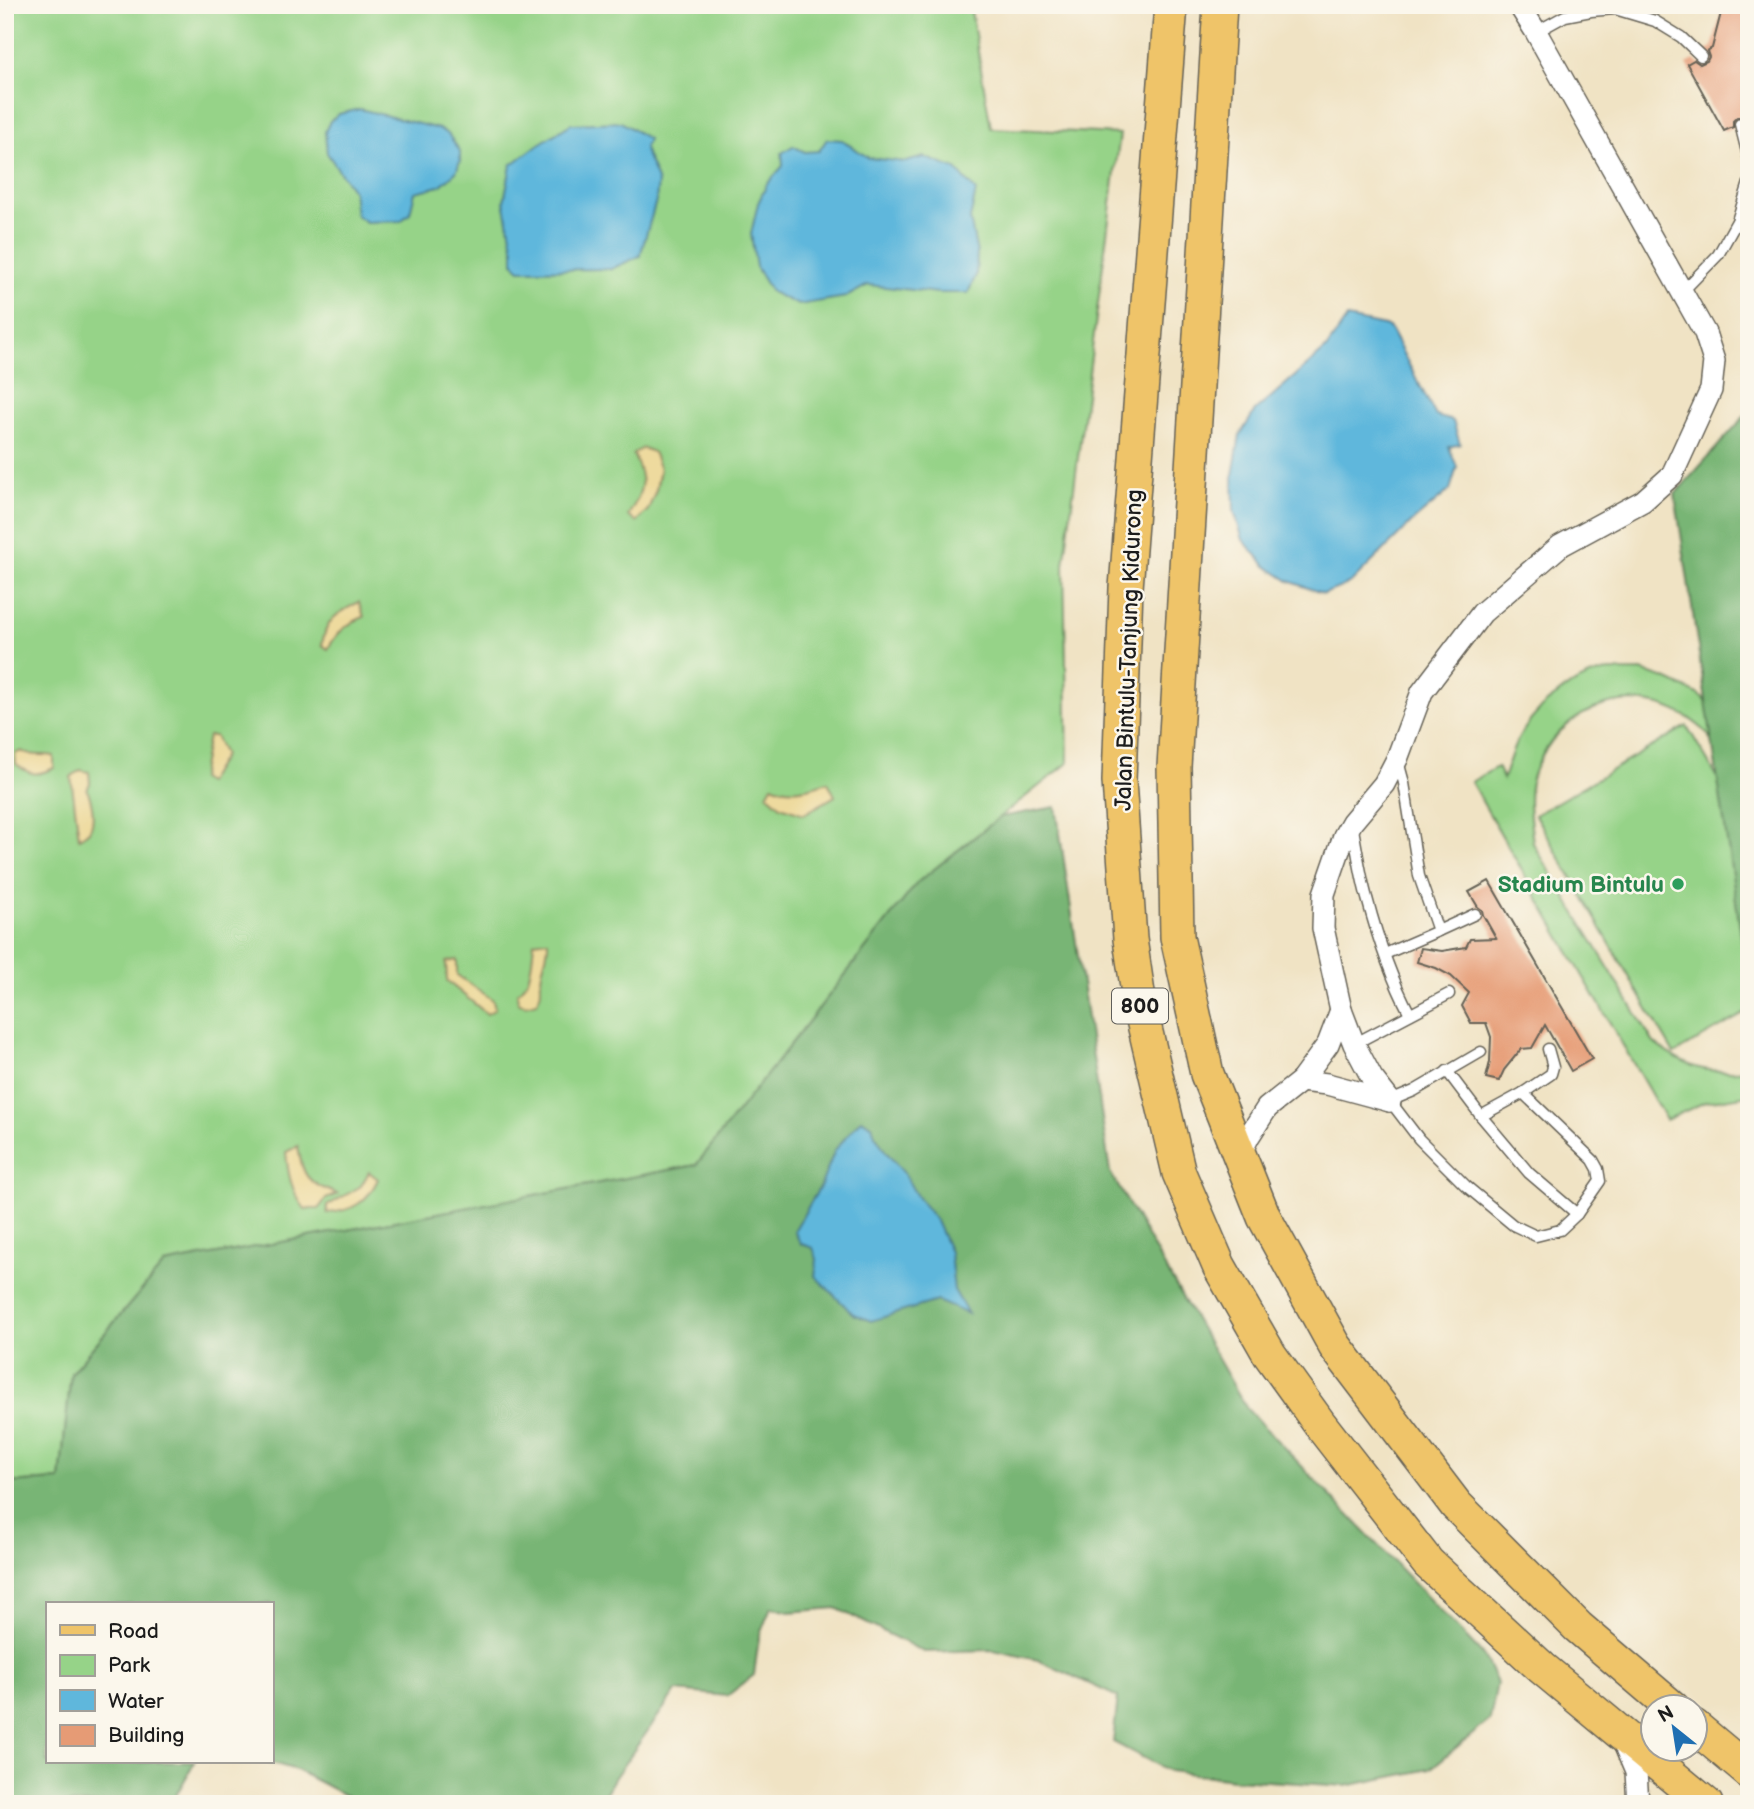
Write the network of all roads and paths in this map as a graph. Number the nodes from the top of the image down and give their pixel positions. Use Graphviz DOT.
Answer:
graph roads {
  1 [pos="1171,5"];
  2 [pos="1220,5"];
  3 [pos="1519,5"];
  4 [pos="1616,7"];
  5 [pos="1536,32"];
  6 [pos="1701,55"];
  7 [pos="1740,124"];
  8 [pos="1749,160"];
  9 [pos="1749,183"];
  10 [pos="1743,222"];
  11 [pos="1683,291"];
  12 [pos="1397,759"];
  13 [pos="1352,822"];
  14 [pos="1475,914"];
  15 [pos="1438,931"];
  16 [pos="1385,954"];
  17 [pos="1449,994"];
  18 [pos="1341,1010"];
  19 [pos="1410,1014"];
  20 [pos="1354,1044"];
  21 [pos="1548,1049"];
  22 [pos="1481,1052"];
  23 [pos="1447,1071"];
  24 [pos="1301,1081"];
  25 [pos="1523,1093"];
  26 [pos="1390,1101"];
  27 [pos="1480,1116"];
  28 [pos="1240,1154"];
  29 [pos="1577,1214"];
  30 [pos="1658,1694"];
  31 [pos="1620,1732"];
  32 [pos="1708,1737"];
  33 [pos="1749,1772"];
  34 [pos="1637,1804"];
  35 [pos="1706,1804"];
  1 -- 31 [label="main road, Jalan Bintulu-Tanjung Kidurong / 800"];
  2 -- 28 [label="main road, 800"];
  3 -- 5 [label="street"];
  4 -- 5 [label="lane"];
  4 -- 6 [label="lane"];
  5 -- 11 [label="street"];
  7 -- 8 [label="lane"];
  9 -- 10 [label="lane"];
  10 -- 11 [label="lane"];
  11 -- 12 [label="street"];
  12 -- 13 [label="street"];
  12 -- 15 [label="lane"];
  13 -- 16 [label="lane"];
  13 -- 18 [label="street"];
  14 -- 15 [label="lane"];
  15 -- 16 [label="lane"];
  16 -- 19 [label="lane"];
  17 -- 19 [label="lane"];
  18 -- 20 [label="street"];
  18 -- 24 [label="street"];
  19 -- 20 [label="lane"];
  20 -- 26 [label="street"];
  21 -- 25 [label="lane"];
  22 -- 23 [label="lane"];
  23 -- 26 [label="lane"];
  23 -- 27 [label="lane"];
  24 -- 26 [label="street"];
  24 -- 28 [label="street"];
  25 -- 27 [label="lane"];
  25 -- 29 [label="lane"];
  26 -- 29 [label="lane"];
  27 -- 29 [label="lane"];
  28 -- 30 [label="main road, 800"];
  31 -- 34 [label="street"];
  31 -- 35 [label="main road, Jalan Bintulu-Tanjung Kidurong / 800"];
  32 -- 33 [label="main road"];
}
